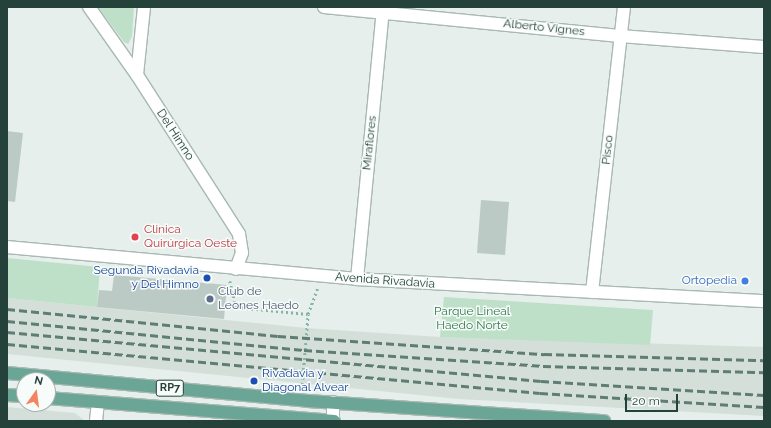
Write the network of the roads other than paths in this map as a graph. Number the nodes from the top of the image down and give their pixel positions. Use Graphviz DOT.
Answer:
graph roads {
  1 [pos="89,7"];
  2 [pos="144,7"];
  3 [pos="324,7"];
  4 [pos="624,7"];
  5 [pos="383,9"];
  6 [pos="620,36"];
  7 [pos="764,47"];
  8 [pos="137,74"];
  9 [pos="7,247"];
  10 [pos="232,269"];
  11 [pos="357,280"];
  12 [pos="592,292"];
  13 [pos="764,301"];
  14 [pos="7,373"];
  15 [pos="56,399"];
  16 [pos="333,402"];
  17 [pos="98,403"];
  18 [pos="581,420"];
  19 [pos="96,421"];
  20 [pos="333,421"];
  21 [pos="604,421"];
  1 -- 8 [label="street, Del Himno"];
  2 -- 8 [label="street"];
  3 -- 5 [label="street, Alberto Vignes"];
  4 -- 6 [label="street, Pisco"];
  5 -- 6 [label="street, Alberto Vignes"];
  5 -- 11 [label="street, Miraflores"];
  6 -- 7 [label="street, Alberto Vignes"];
  6 -- 12 [label="street, Pisco"];
  8 -- 10 [label="street, Del Himno"];
  9 -- 10 [label="street, Avenida Rivadavia"];
  10 -- 11 [label="street, Avenida Rivadavia"];
  11 -- 12 [label="street, Avenida Rivadavia"];
  12 -- 13 [label="street, Avenida Rivadavia"];
  14 -- 16 [label="main road, RP7"];
  15 -- 17 [label="main road, RP7"];
  16 -- 18 [label="main road, RP7"];
  16 -- 20 [label="street"];
  17 -- 19 [label="street"];
  17 -- 20 [label="main road, RP7"];
  18 -- 21 [label="main road, RP7"];
}
